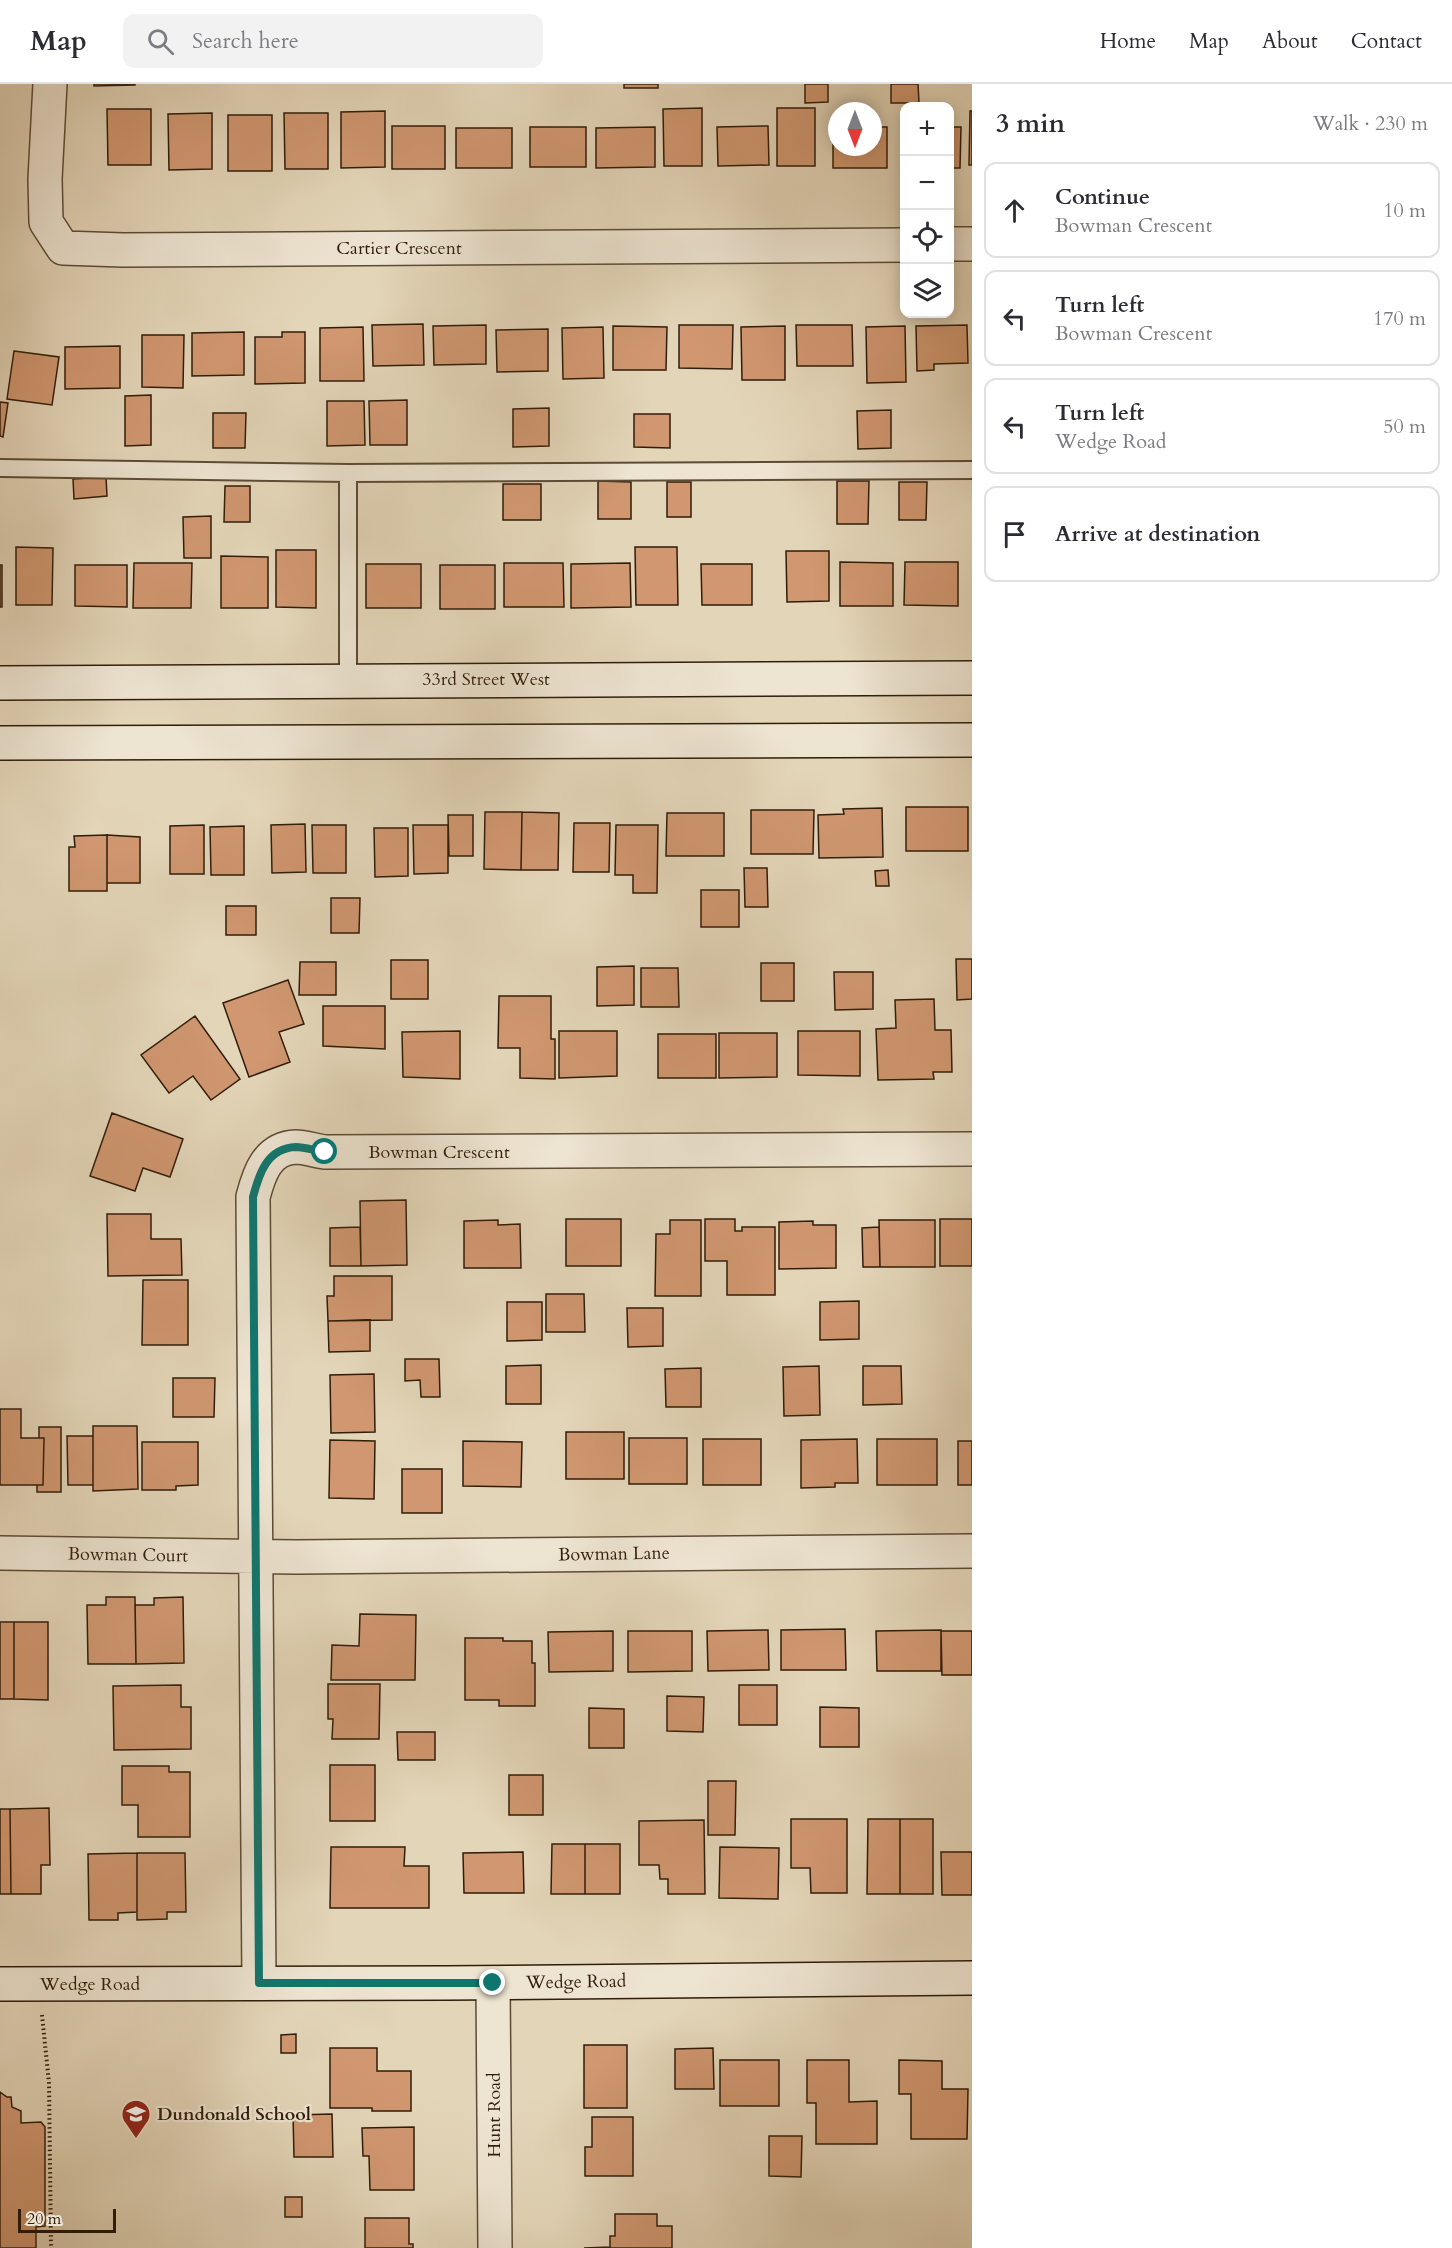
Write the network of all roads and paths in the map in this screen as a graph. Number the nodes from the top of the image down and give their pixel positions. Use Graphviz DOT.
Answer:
graph roads {
  1 [pos="50,84"];
  2 [pos="900,244"];
  3 [pos="954,244"];
  4 [pos="972,244"];
  5 [pos="0,468"];
  6 [pos="972,470"];
  7 [pos="348,473"];
  8 [pos="972,678"];
  9 [pos="348,680"];
  10 [pos="0,682"];
  11 [pos="972,740"];
  12 [pos="0,743"];
  13 [pos="972,1149"];
  14 [pos="972,1551"];
  15 [pos="0,1553"];
  16 [pos="257,1557"];
  17 [pos="972,1978"];
  18 [pos="259,1983"];
  19 [pos="493,1983"];
  20 [pos="0,1984"];
  21 [pos="42,2024"];
  22 [pos="51,2248"];
  23 [pos="495,2248"];
  1 -- 2 [label="street, Cartier Crescent"];
  3 -- 4 [label="street"];
  5 -- 7 [label="lane"];
  6 -- 7 [label="lane"];
  7 -- 9 [label="lane"];
  8 -- 9 [label="street, 33rd Street West"];
  9 -- 10 [label="street, 33rd Street West"];
  11 -- 12 [label="street"];
  13 -- 16 [label="street, Bowman Crescent"];
  14 -- 16 [label="street, Bowman Lane"];
  15 -- 16 [label="street, Bowman Court"];
  16 -- 18 [label="street, Bowman Crescent"];
  17 -- 19 [label="street, Wedge Road"];
  18 -- 19 [label="street, Wedge Road"];
  18 -- 20 [label="street, Wedge Road"];
  19 -- 23 [label="street, Hunt Road"];
  21 -- 22 [label="path"];
}
